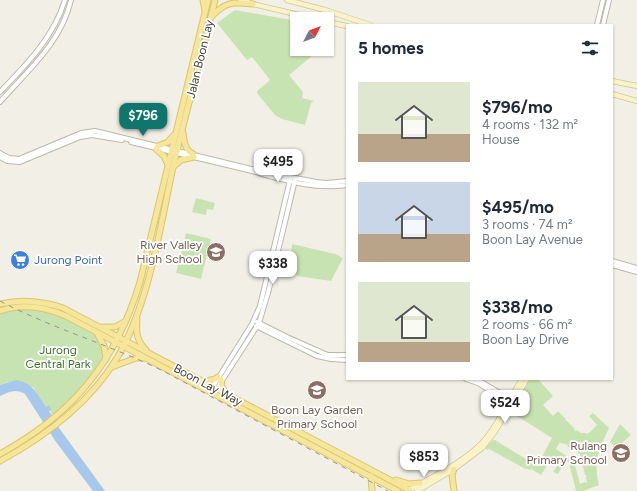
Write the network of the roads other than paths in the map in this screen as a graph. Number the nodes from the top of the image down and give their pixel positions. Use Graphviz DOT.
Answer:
graph roads {
  1 [pos="65,0"];
  2 [pos="71,0"];
  3 [pos="203,0"];
  4 [pos="208,0"];
  5 [pos="214,0"];
  6 [pos="241,0"];
  7 [pos="286,0"];
  8 [pos="603,0"];
  9 [pos="609,0"];
  10 [pos="253,4"];
  11 [pos="205,13"];
  12 [pos="290,13"];
  13 [pos="211,17"];
  14 [pos="334,23"];
  15 [pos="367,24"];
  16 [pos="597,24"];
  17 [pos="603,24"];
  18 [pos="346,26"];
  19 [pos="613,81"];
  20 [pos="637,86"];
  21 [pos="0,92"];
  22 [pos="613,94"];
  23 [pos="637,101"];
  24 [pos="0,102"];
  25 [pos="182,130"];
  26 [pos="176,133"];
  27 [pos="157,147"];
  28 [pos="174,151"];
  29 [pos="0,153"];
  30 [pos="194,156"];
  31 [pos="0,157"];
  32 [pos="171,166"];
  33 [pos="293,177"];
  34 [pos="346,181"];
  35 [pos="292,183"];
  36 [pos="346,185"];
  37 [pos="613,261"];
  38 [pos="613,265"];
  39 [pos="637,268"];
  40 [pos="637,272"];
  41 [pos="0,304"];
  42 [pos="0,311"];
  43 [pos="138,312"];
  44 [pos="126,320"];
  45 [pos="255,323"];
  46 [pos="98,330"];
  47 [pos="274,333"];
  48 [pos="118,340"];
  49 [pos="125,344"];
  50 [pos="149,353"];
  51 [pos="346,355"];
  52 [pos="145,358"];
  53 [pos="106,359"];
  54 [pos="346,360"];
  55 [pos="110,368"];
  56 [pos="219,379"];
  57 [pos="468,380"];
  58 [pos="478,380"];
  59 [pos="522,380"];
  60 [pos="526,380"];
  61 [pos="202,382"];
  62 [pos="213,390"];
  63 [pos="226,394"];
  64 [pos="511,401"];
  65 [pos="491,434"];
  66 [pos="0,454"];
  67 [pos="0,461"];
  68 [pos="454,470"];
  69 [pos="370,476"];
  70 [pos="389,479"];
  71 [pos="420,483"];
  72 [pos="372,491"];
  73 [pos="398,491"];
  74 [pos="409,491"];
  75 [pos="417,491"];
  76 [pos="454,491"];
  1 -- 21 [label="street"];
  2 -- 24 [label="street"];
  3 -- 11 [label="main road"];
  4 -- 11 [label="main road, Jalan Boon Lay"];
  5 -- 13 [label="main road, Jalan Boon Lay"];
  6 -- 10 [label="main road"];
  7 -- 15 [label="main road"];
  8 -- 16 [label="street"];
  9 -- 17 [label="street"];
  10 -- 12 [label="main road"];
  10 -- 13 [label="main road"];
  11 -- 26 [label="main road, Jalan Boon Lay"];
  13 -- 25 [label="main road, Jalan Boon Lay"];
  14 -- 18 [label="main road"];
  19 -- 20 [label="main road"];
  22 -- 23 [label="main road"];
  25 -- 28 [label="main road, Jalan Boon Lay"];
  25 -- 30 [label="main road"];
  26 -- 27 [label="main road"];
  26 -- 28 [label="main road, Jalan Boon Lay"];
  27 -- 28 [label="street"];
  27 -- 29 [label="street"];
  27 -- 31 [label="street"];
  27 -- 32 [label="main road"];
  28 -- 30 [label="street"];
  28 -- 32 [label="main road, Jalan Boon Lay"];
  30 -- 32 [label="main road"];
  30 -- 33 [label="street"];
  30 -- 35 [label="street"];
  32 -- 43 [label="main road, Jalan Boon Lay"];
  32 -- 44 [label="main road, Jalan Boon Lay"];
  33 -- 34 [label="street"];
  33 -- 35 [label="street"];
  35 -- 36 [label="street"];
  35 -- 45 [label="street"];
  37 -- 39 [label="street"];
  38 -- 40 [label="street"];
  41 -- 46 [label="main road, Boon Lay Way"];
  42 -- 46 [label="main road, Boon Lay Way"];
  43 -- 49 [label="main road, Jalan Boon Lay"];
  43 -- 50 [label="main road"];
  44 -- 46 [label="main road"];
  44 -- 48 [label="main road, Jalan Boon Lay"];
  45 -- 47 [label="street"];
  45 -- 56 [label="street"];
  46 -- 48 [label="main road, Boon Lay Way"];
  46 -- 53 [label="main road"];
  47 -- 51 [label="street"];
  47 -- 54 [label="street"];
  48 -- 49 [label="main road, Boon Lay Way"];
  48 -- 53 [label="main road, Jalan Boon Lay"];
  49 -- 50 [label="main road, Boon Lay Way"];
  49 -- 52 [label="main road, Boon Lay Way"];
  49 -- 55 [label="main road, Jalan Boon Lay"];
  50 -- 61 [label="main road, Boon Lay Way"];
  52 -- 55 [label="main road"];
  52 -- 62 [label="main road, Boon Lay Way"];
  53 -- 66 [label="main road, Jalan Boon Lay"];
  55 -- 67 [label="main road, Jalan Boon Lay"];
  56 -- 61 [label="main road"];
  56 -- 62 [label="street"];
  56 -- 63 [label="main road"];
  57 -- 64 [label="street"];
  58 -- 64 [label="street"];
  59 -- 64 [label="main road"];
  60 -- 64 [label="main road"];
  61 -- 62 [label="main road, Boon Lay Way"];
  62 -- 63 [label="main road, Boon Lay Way"];
  62 -- 69 [label="main road, Boon Lay Way"];
  63 -- 70 [label="main road, Boon Lay Way"];
  64 -- 65 [label="main road"];
  65 -- 68 [label="main road"];
  65 -- 71 [label="main road"];
  68 -- 75 [label="main road"];
  68 -- 76 [label="main road"];
  69 -- 72 [label="main road"];
  69 -- 73 [label="main road, Boon Lay Way"];
  70 -- 71 [label="main road"];
  70 -- 74 [label="main road, Boon Lay Way"];
  71 -- 74 [label="main road"];
}
